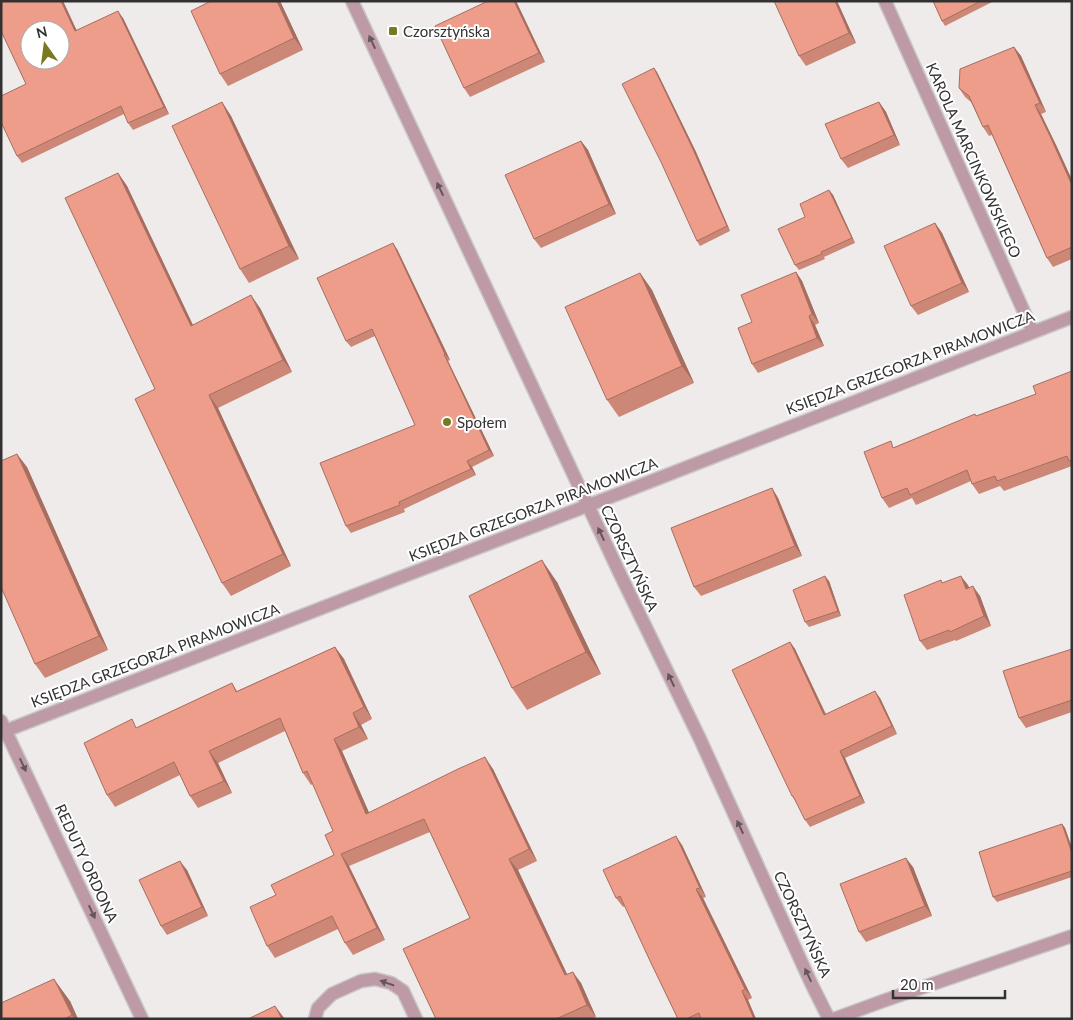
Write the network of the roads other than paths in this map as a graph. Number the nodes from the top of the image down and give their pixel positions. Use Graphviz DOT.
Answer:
graph roads {
  1 [pos="352,1"];
  2 [pos="885,1"];
  3 [pos="1072,317"];
  4 [pos="1033,332"];
  5 [pos="588,506"];
  6 [pos="3,726"];
  7 [pos="1072,936"];
  8 [pos="142,1019"];
  9 [pos="315,1019"];
  10 [pos="416,1019"];
  11 [pos="829,1019"];
  12 [pos="834,1019"];
  5 -- 1 [label="street, CZORSZTYŃSKA, one-way"];
  2 -- 4 [label="street, KAROLA MARCINKOWSKIEGO"];
  3 -- 4 [label="street, KSIĘDZA GRZEGORZA PIRAMOWICZA"];
  4 -- 5 [label="street, KSIĘDZA GRZEGORZA PIRAMOWICZA"];
  5 -- 6 [label="street, KSIĘDZA GRZEGORZA PIRAMOWICZA"];
  11 -- 5 [label="street, CZORSZTYŃSKA, one-way"];
  6 -- 8 [label="street, REDUTY ORDONA, one-way"];
  7 -- 12 [label="street"];
  10 -- 9 [label="street, one-way"];
}
